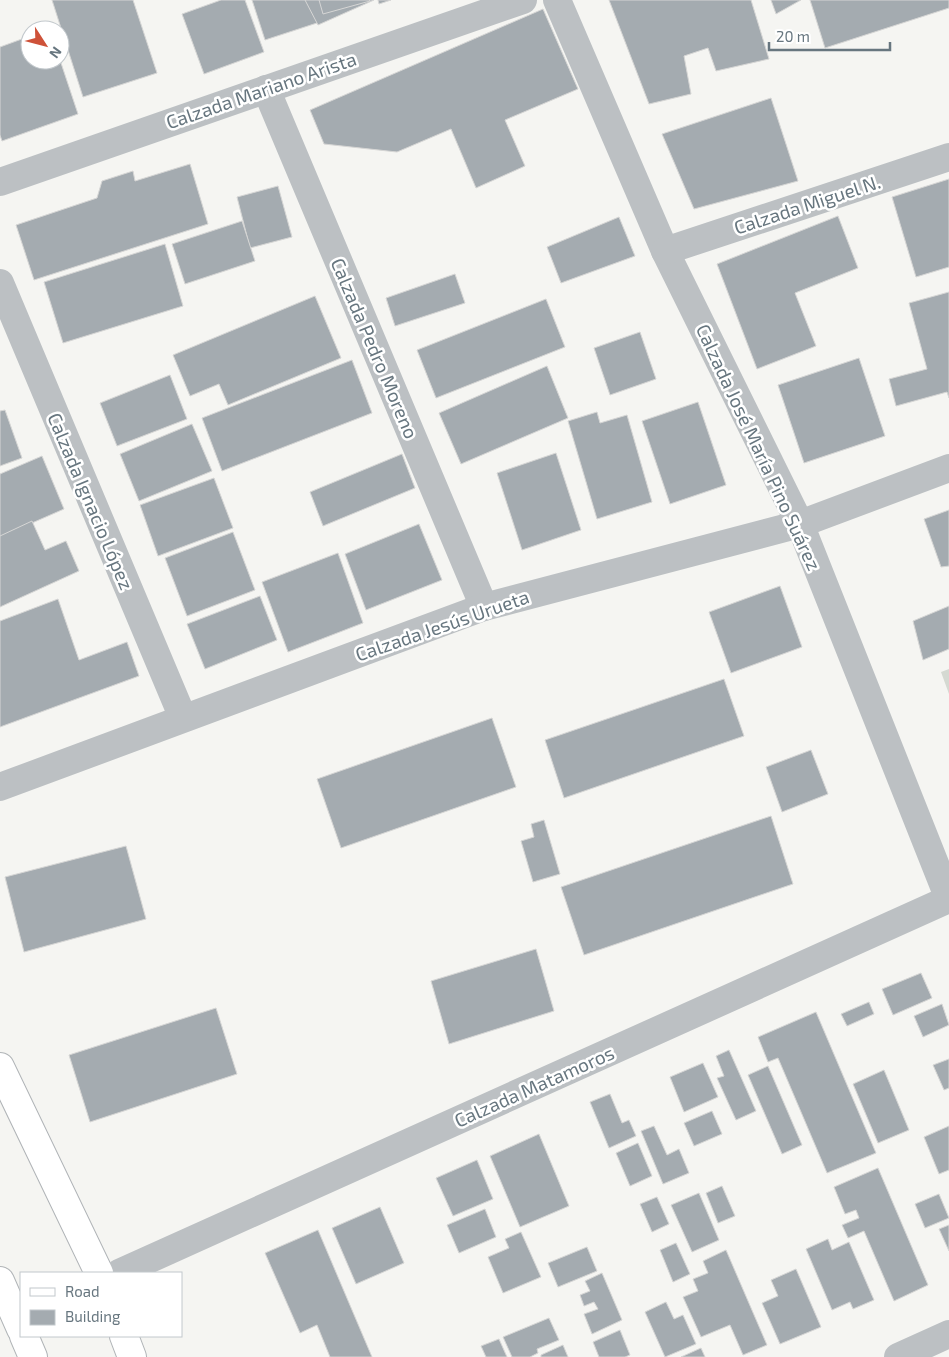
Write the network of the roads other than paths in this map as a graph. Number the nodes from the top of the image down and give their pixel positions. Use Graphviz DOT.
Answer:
graph roads {
  1 [pos="523,0"];
  2 [pos="557,0"];
  3 [pos="266,89"];
  4 [pos="949,157"];
  5 [pos="0,182"];
  6 [pos="665,250"];
  7 [pos="0,283"];
  8 [pos="949,468"];
  9 [pos="800,524"];
  10 [pos="484,607"];
  11 [pos="183,718"];
  12 [pos="0,788"];
  13 [pos="949,899"];
  14 [pos="0,1067"];
  15 [pos="100,1272"];
  16 [pos="121,1272"];
  17 [pos="0,1280"];
  18 [pos="20,1328"];
  19 [pos="949,1334"];
  20 [pos="24,1337"];
  21 [pos="124,1337"];
  22 [pos="33,1357"];
  23 [pos="132,1357"];
  24 [pos="898,1357"];
  1 -- 3 [label="street, Calzada Mariano Arista"];
  2 -- 6 [label="street, Calzada José María Pino Suárez"];
  3 -- 5 [label="street, Calzada Mariano Arista"];
  3 -- 10 [label="street, Calzada Pedro Moreno"];
  4 -- 6 [label="street, Calzada Miguel N."];
  6 -- 9 [label="street, Calzada José María Pino Suárez"];
  7 -- 11 [label="street, Calzada Ignacio López"];
  8 -- 9 [label="street, Calzada Jesús Urueta"];
  9 -- 10 [label="street, Calzada Jesús Urueta"];
  9 -- 13 [label="street, Calzada José María Pino Suárez"];
  10 -- 11 [label="street, Calzada Jesús Urueta"];
  11 -- 12 [label="street, Calzada Jesús Urueta"];
  13 -- 16 [label="street, Calzada Matamoros"];
  14 -- 15 [label="main road"];
  17 -- 18 [label="main road"];
  19 -- 24 [label="street"];
  20 -- 22 [label="main road"];
  21 -- 23 [label="main road"];
}
